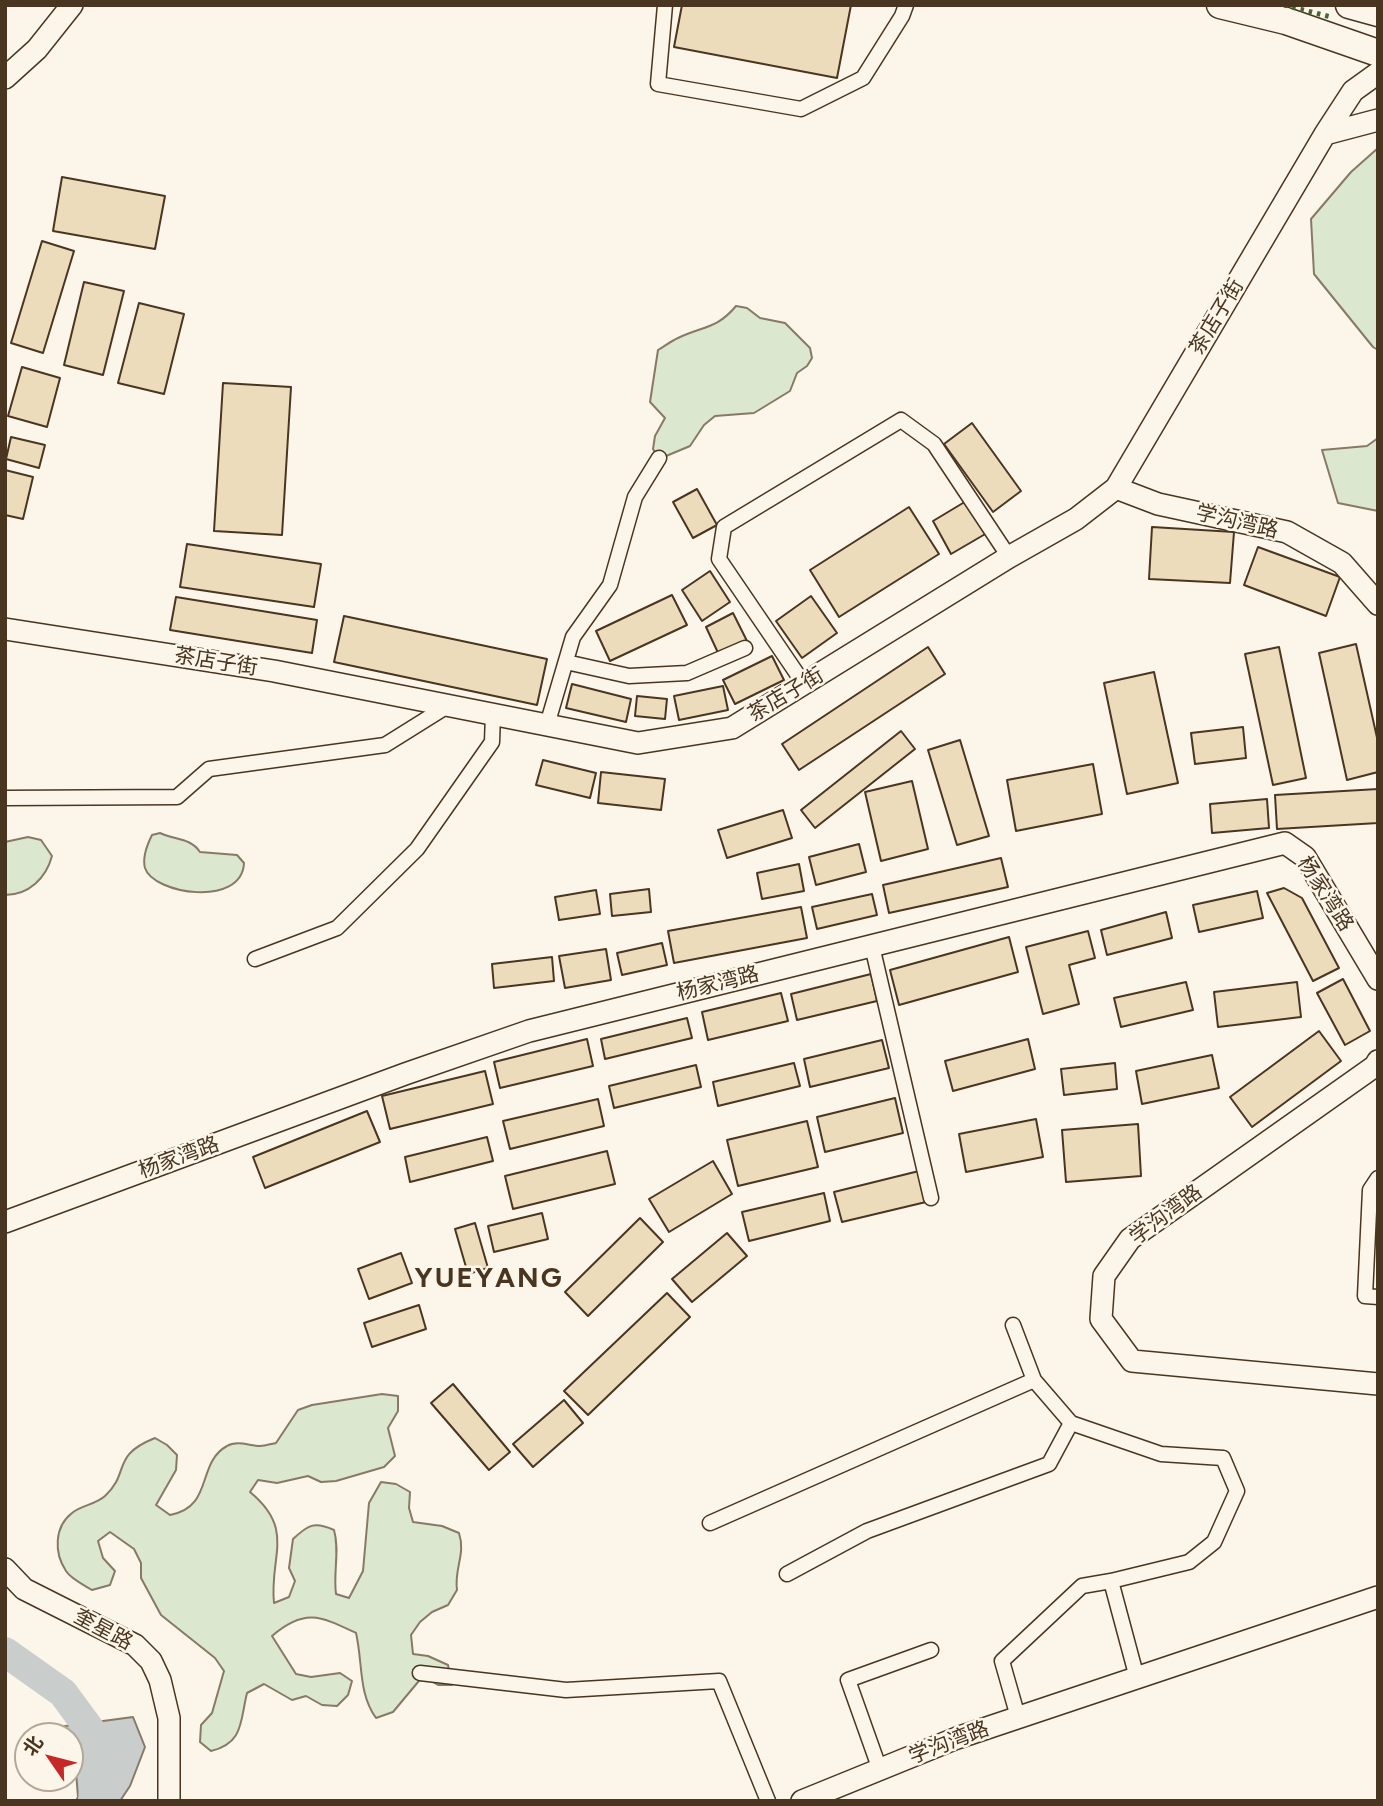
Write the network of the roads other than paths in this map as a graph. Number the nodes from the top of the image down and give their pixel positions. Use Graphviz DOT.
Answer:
graph roads {
  1 [pos="72,5"];
  2 [pos="665,5"];
  3 [pos="906,5"];
  4 [pos="1220,5"];
  5 [pos="1349,5"];
  6 [pos="1378,13"];
  7 [pos="1378,53"];
  8 [pos="1378,73"];
  9 [pos="5,78"];
  10 [pos="1378,120"];
  11 [pos="1325,134"];
  12 [pos="659,458"];
  13 [pos="1116,488"];
  14 [pos="1009,557"];
  15 [pos="1378,604"];
  16 [pos="5,629"];
  17 [pos="745,648"];
  18 [pos="566,662"];
  19 [pos="804,684"];
  20 [pos="449,705"];
  21 [pos="493,714"];
  22 [pos="547,725"];
  23 [pos="5,798"];
  24 [pos="872,946"];
  25 [pos="255,959"];
  26 [pos="1378,979"];
  27 [pos="1378,1061"];
  28 [pos="1378,1178"];
  29 [pos="931,1198"];
  30 [pos="5,1222"];
  31 [pos="1378,1297"];
  32 [pos="1013,1325"];
  33 [pos="1034,1380"];
  34 [pos="1378,1384"];
  35 [pos="1071,1423"];
  36 [pos="710,1523"];
  37 [pos="5,1569"];
  38 [pos="787,1574"];
  39 [pos="1111,1581"];
  40 [pos="1378,1597"];
  41 [pos="931,1650"];
  42 [pos="420,1673"];
  43 [pos="1137,1678"];
  44 [pos="1018,1717"];
  45 [pos="880,1770"];
  46 [pos="169,1801"];
  47 [pos="768,1801"];
  48 [pos="802,1801"];
  1 -- 9 [label="street"];
  2 -- 3 [label="street"];
  4 -- 7 [label="highway"];
  5 -- 6 [label="highway"];
  8 -- 11 [label="street, 茶店子街"];
  10 -- 11 [label="street"];
  11 -- 13 [label="street, 茶店子街"];
  12 -- 18 [label="street"];
  13 -- 14 [label="street, 茶店子街"];
  13 -- 15 [label="street, 学沟湾路"];
  14 -- 19 [label="street, 茶店子街"];
  14 -- 19 [label="street"];
  16 -- 20 [label="street, 茶店子街"];
  17 -- 18 [label="street"];
  18 -- 22 [label="street"];
  19 -- 22 [label="street, 茶店子街"];
  20 -- 21 [label="street, 茶店子街"];
  20 -- 23 [label="street"];
  21 -- 22 [label="street, 茶店子街"];
  21 -- 25 [label="street"];
  24 -- 26 [label="street, 杨家湾路"];
  24 -- 29 [label="street"];
  24 -- 30 [label="street, 杨家湾路"];
  27 -- 34 [label="street, 学沟湾路"];
  28 -- 31 [label="street"];
  32 -- 33 [label="street"];
  33 -- 35 [label="street"];
  33 -- 36 [label="street"];
  35 -- 38 [label="street"];
  35 -- 39 [label="street"];
  37 -- 46 [label="street, 奎星路"];
  39 -- 43 [label="street"];
  39 -- 44 [label="street"];
  40 -- 43 [label="street, 学沟湾路"];
  41 -- 45 [label="street"];
  42 -- 47 [label="street"];
  43 -- 44 [label="street, 学沟湾路"];
  44 -- 45 [label="street, 学沟湾路"];
  45 -- 48 [label="street, 学沟湾路"];
}
